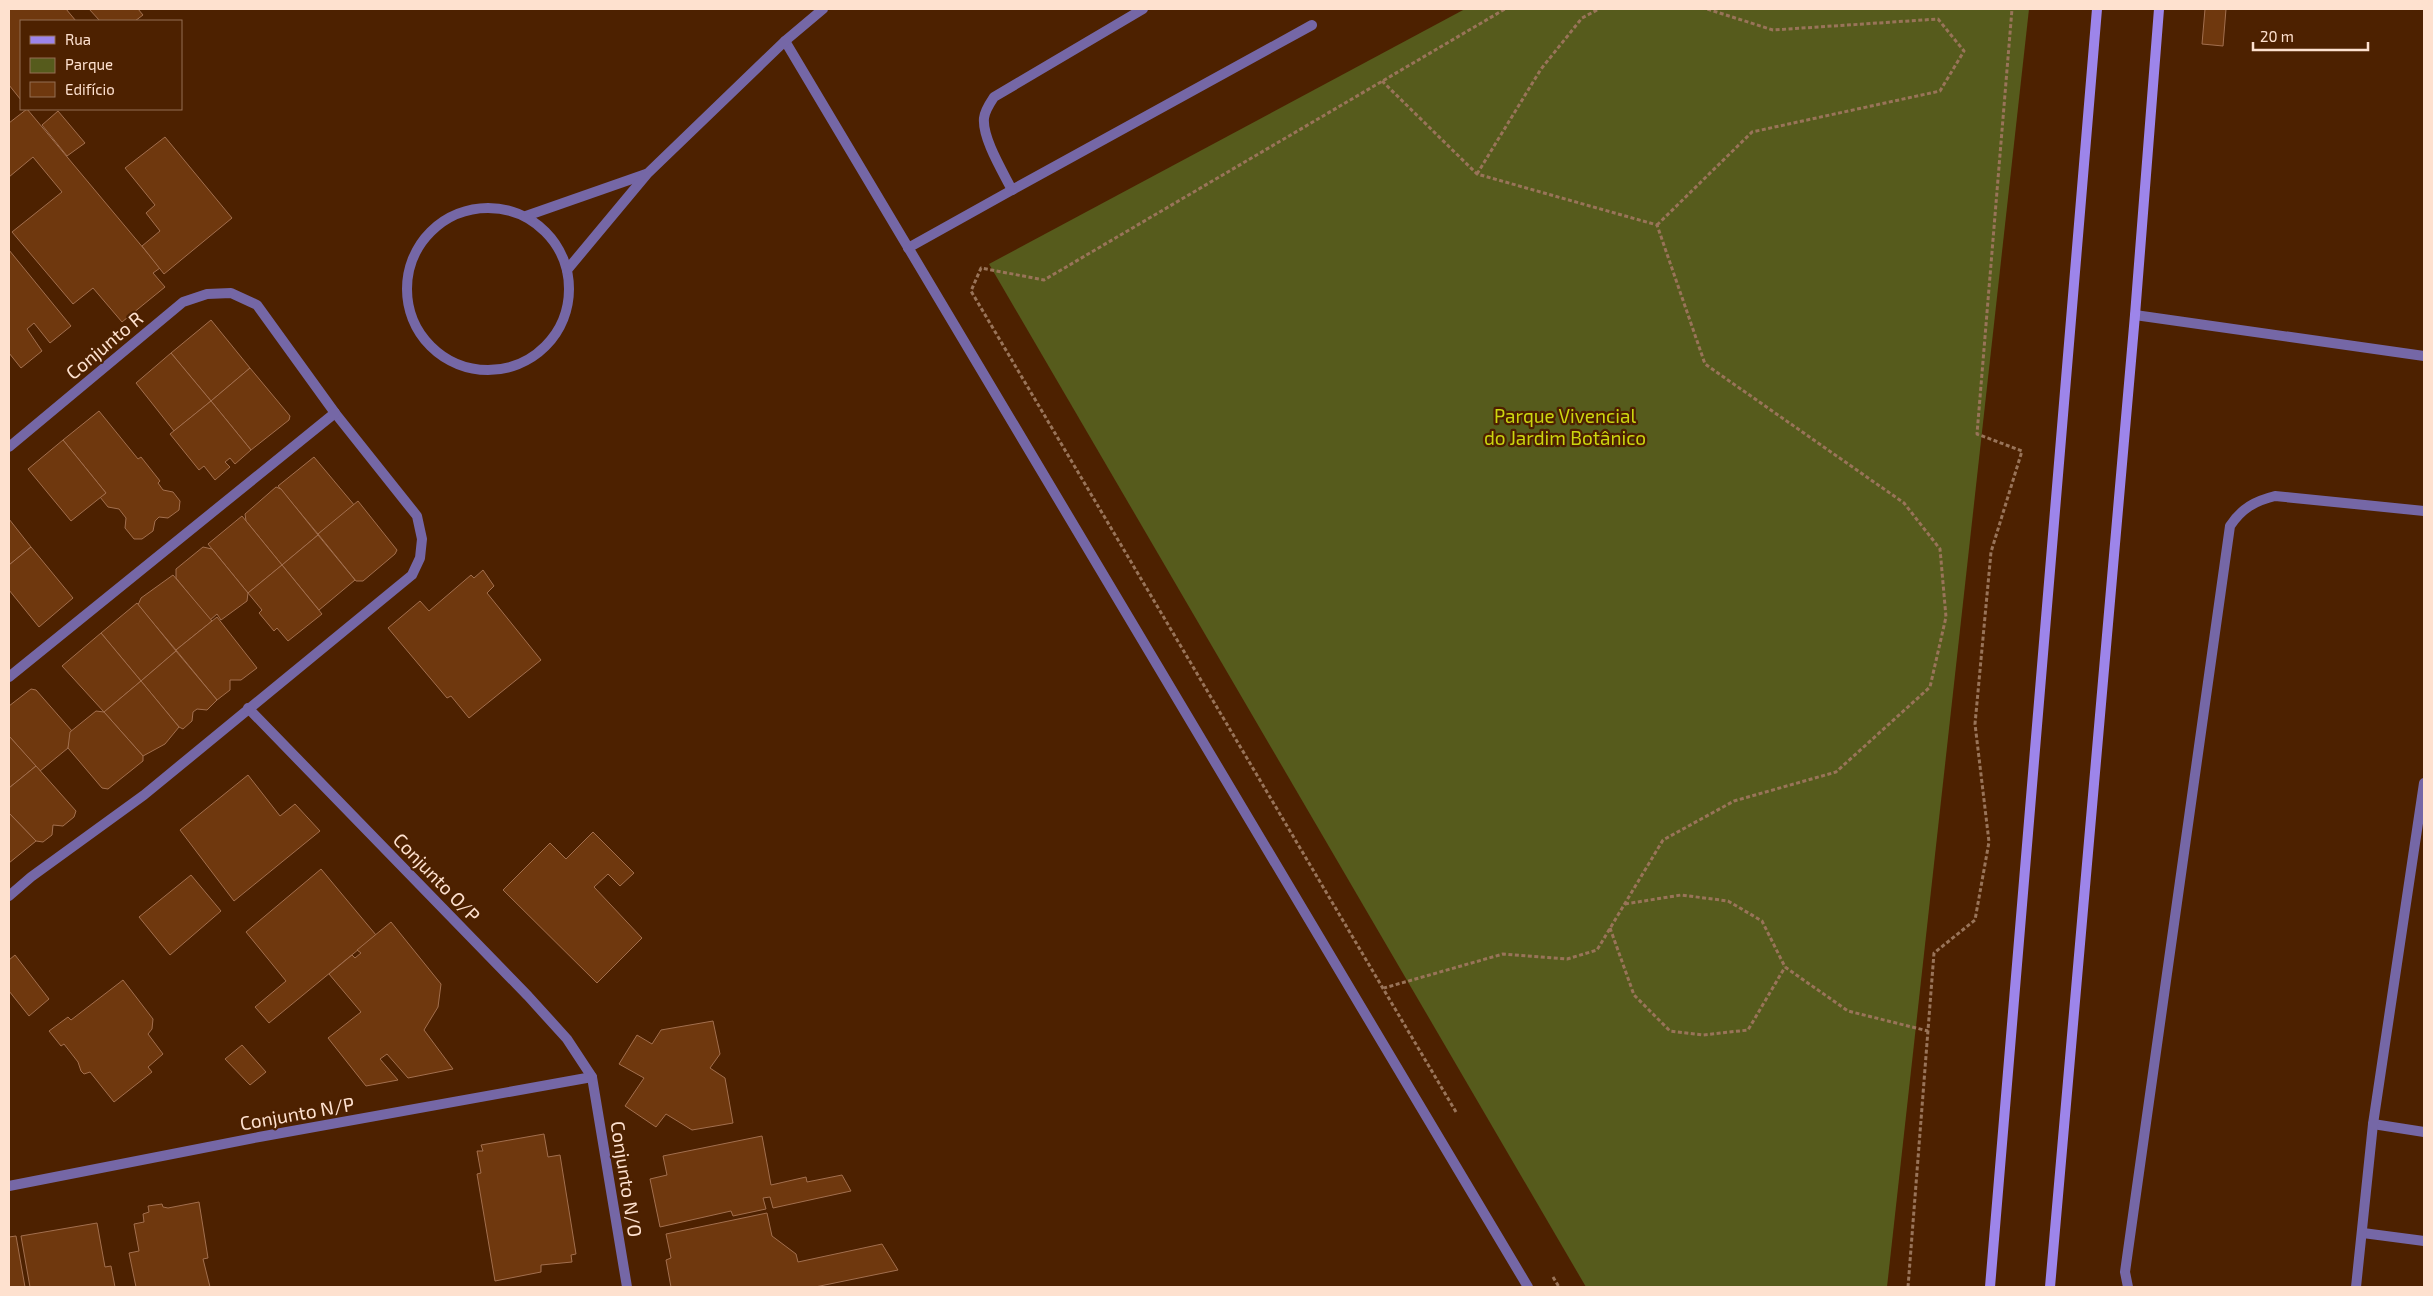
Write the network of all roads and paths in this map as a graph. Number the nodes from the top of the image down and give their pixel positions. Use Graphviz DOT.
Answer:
graph roads {
  1 [pos="823,9"];
  2 [pos="1143,9"];
  3 [pos="1505,9"];
  4 [pos="1599,9"];
  5 [pos="1708,9"];
  6 [pos="2012,9"];
  7 [pos="2097,9"];
  8 [pos="2159,9"];
  9 [pos="1312,25"];
  10 [pos="785,41"];
  11 [pos="1382,81"];
  12 [pos="647,174"];
  13 [pos="1477,174"];
  14 [pos="1012,190"];
  15 [pos="526,216"];
  16 [pos="1657,225"];
  17 [pos="908,248"];
  18 [pos="567,270"];
  19 [pos="2135,315"];
  20 [pos="2424,356"];
  21 [pos="335,413"];
  22 [pos="9,447"];
  23 [pos="2424,511"];
  24 [pos="9,678"];
  25 [pos="248,708"];
  26 [pos="2424,783"];
  27 [pos="9,896"];
  28 [pos="1624,904"];
  29 [pos="1610,927"];
  30 [pos="1785,967"];
  31 [pos="1384,988"];
  32 [pos="1928,1031"];
  33 [pos="592,1077"];
  34 [pos="1459,1116"];
  35 [pos="2373,1124"];
  36 [pos="2424,1132"];
  37 [pos="9,1186"];
  38 [pos="2363,1233"];
  39 [pos="2424,1240"];
  40 [pos="1549,1270"];
  41 [pos="627,1287"];
  42 [pos="1528,1287"];
  43 [pos="1559,1287"];
  44 [pos="1908,1287"];
  45 [pos="1990,1287"];
  46 [pos="2050,1287"];
  47 [pos="2128,1287"];
  48 [pos="2356,1287"];
  1 -- 10 [label="street"];
  2 -- 14 [label="street"];
  3 -- 11 [label="path"];
  4 -- 13 [label="path"];
  5 -- 16 [label="path"];
  6 -- 32 [label="path"];
  7 -- 45 [label="street"];
  8 -- 19 [label="street"];
  9 -- 14 [label="street"];
  10 -- 12 [label="street"];
  10 -- 17 [label="street"];
  11 -- 13 [label="path"];
  11 -- 31 [label="path"];
  12 -- 15 [label="street"];
  12 -- 18 [label="street"];
  13 -- 16 [label="path"];
  14 -- 17 [label="street"];
  15 -- 18 [label="street"];
  15 -- 18 [label="street"];
  16 -- 28 [label="path"];
  17 -- 42 [label="street"];
  19 -- 20 [label="street"];
  19 -- 46 [label="street"];
  21 -- 22 [label="street, Conjunto R"];
  21 -- 24 [label="street"];
  21 -- 25 [label="street"];
  23 -- 47 [label="street"];
  25 -- 27 [label="street"];
  25 -- 33 [label="street, Conjunto O/P"];
  26 -- 35 [label="street"];
  28 -- 29 [label="path"];
  28 -- 30 [label="path"];
  29 -- 30 [label="path"];
  29 -- 31 [label="path"];
  30 -- 32 [label="path"];
  31 -- 34 [label="path"];
  32 -- 44 [label="path"];
  33 -- 37 [label="street, Conjunto N/P"];
  33 -- 41 [label="street, Conjunto N/O"];
  35 -- 36 [label="street"];
  35 -- 38 [label="street"];
  38 -- 39 [label="street"];
  38 -- 48 [label="street"];
  40 -- 43 [label="path"];
}
